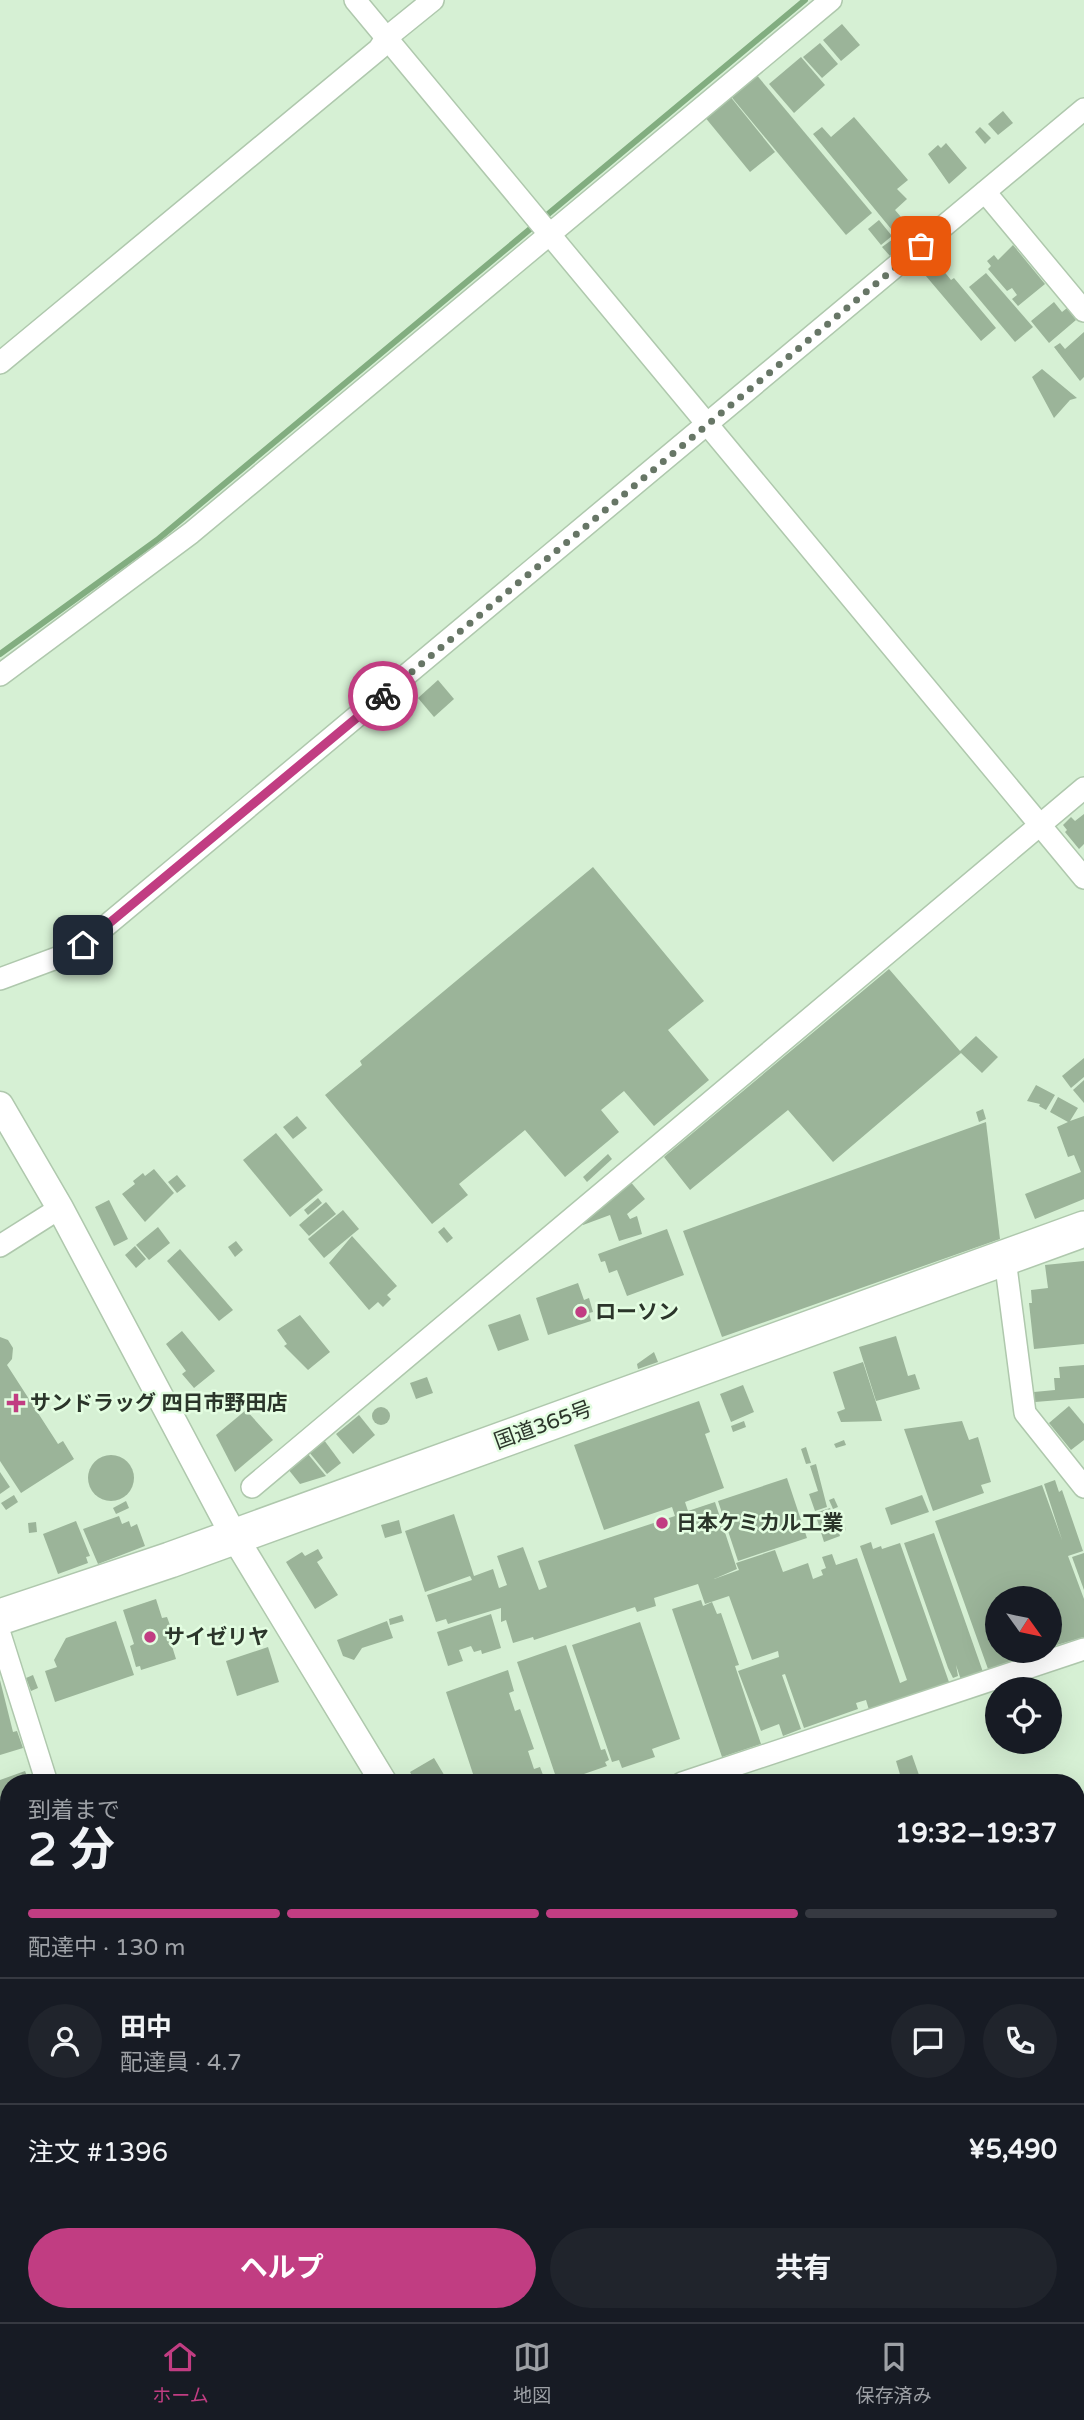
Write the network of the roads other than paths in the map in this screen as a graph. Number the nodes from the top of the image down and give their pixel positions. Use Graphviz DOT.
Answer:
graph roads {
  1 [pos="355,0"];
  2 [pos="433,0"];
  3 [pos="831,0"];
  4 [pos="386,38"];
  5 [pos="1084,109"];
  6 [pos="985,192"];
  7 [pos="549,234"];
  8 [pos="1084,311"];
  9 [pos="0,363"];
  10 [pos="707,426"];
  11 [pos="0,675"];
  12 [pos="1084,788"];
  13 [pos="1040,825"];
  14 [pos="1084,878"];
  15 [pos="0,979"];
  16 [pos="0,1105"];
  17 [pos="60,1208"];
  18 [pos="1084,1229"];
  19 [pos="0,1246"];
  20 [pos="1005,1259"];
  21 [pos="252,1487"];
  22 [pos="1084,1487"];
  23 [pos="234,1536"];
  24 [pos="0,1617"];
  25 [pos="0,1634"];
  26 [pos="1084,1649"];
  27 [pos="44,1774"];
  28 [pos="378,1774"];
  29 [pos="709,1774"];
  1 -- 4 [label="street"];
  2 -- 4 [label="street"];
  3 -- 7 [label="street"];
  4 -- 7 [label="street"];
  4 -- 9 [label="street"];
  5 -- 6 [label="street"];
  6 -- 8 [label="street"];
  6 -- 10 [label="street"];
  7 -- 10 [label="street"];
  7 -- 11 [label="street"];
  10 -- 13 [label="street"];
  10 -- 15 [label="street"];
  12 -- 13 [label="street"];
  13 -- 14 [label="street"];
  13 -- 21 [label="street"];
  16 -- 17 [label="street"];
  17 -- 19 [label="street"];
  17 -- 23 [label="street"];
  18 -- 20 [label="highway, 国道365号"];
  20 -- 22 [label="street"];
  20 -- 23 [label="highway, 国道365号"];
  23 -- 24 [label="highway, 国道365号"];
  23 -- 28 [label="street"];
  25 -- 27 [label="street"];
  26 -- 29 [label="street"];
}
